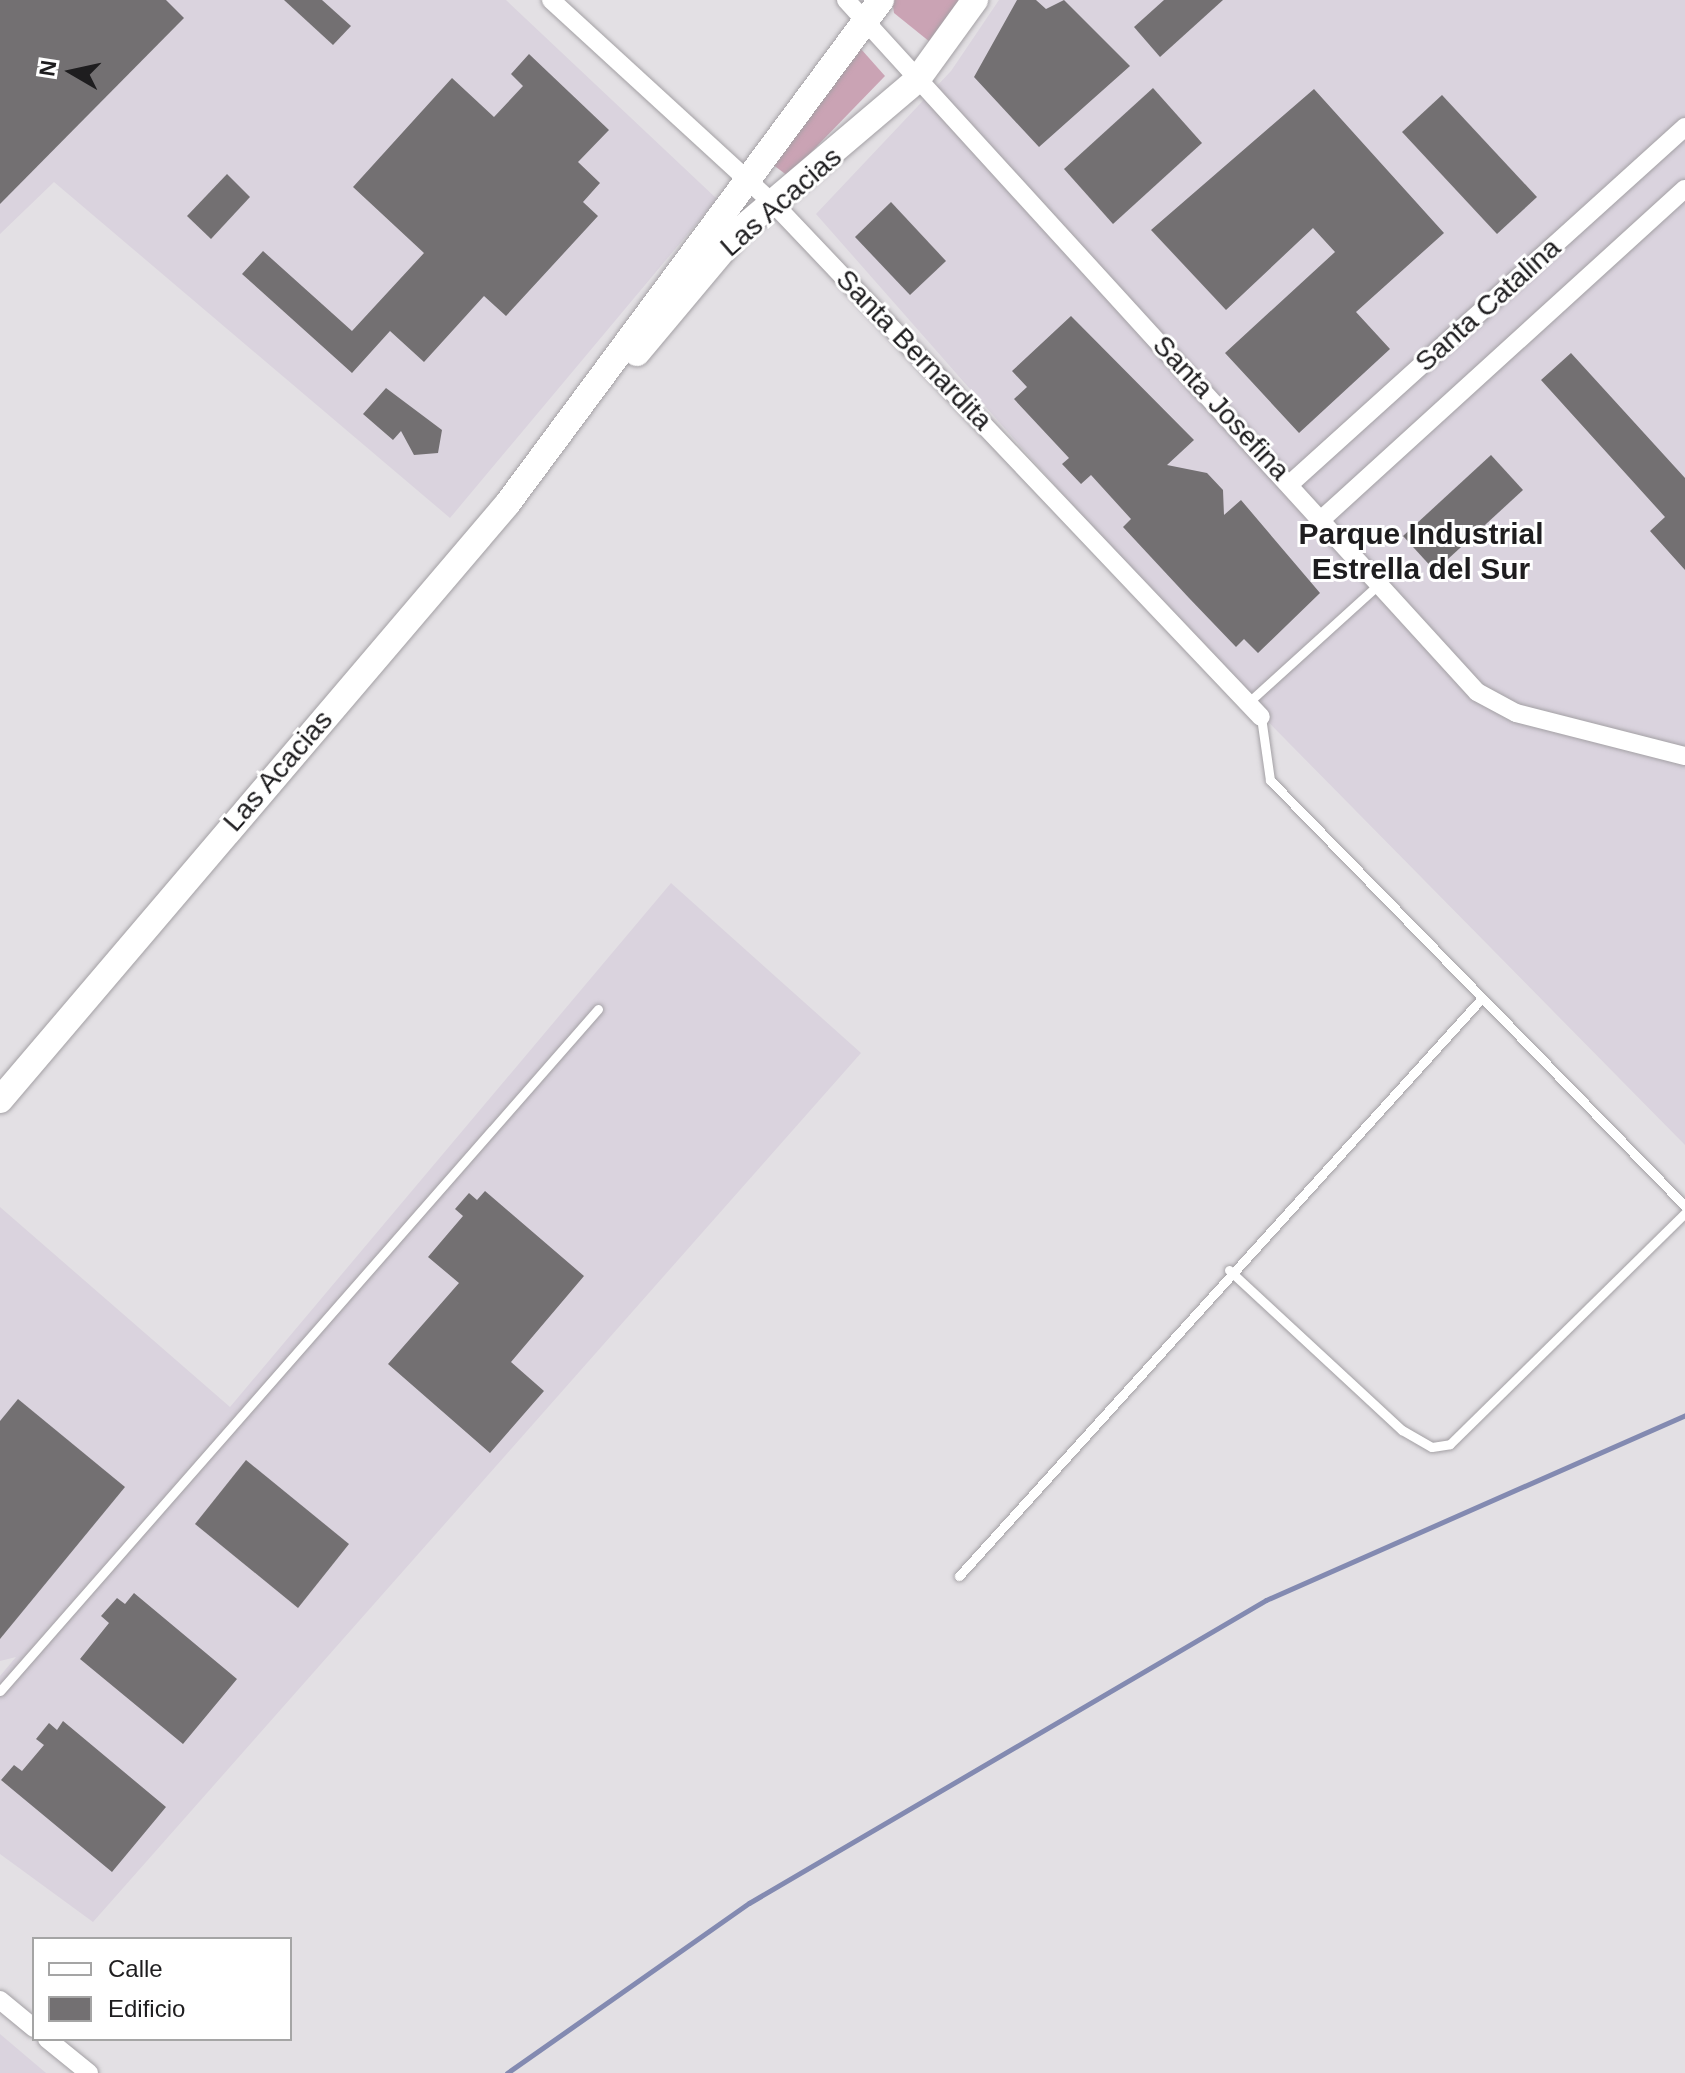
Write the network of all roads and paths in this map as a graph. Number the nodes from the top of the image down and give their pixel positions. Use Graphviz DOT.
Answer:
graph roads {
  1 [pos="551,0"];
  2 [pos="846,0"];
  3 [pos="881,0"];
  4 [pos="975,0"];
  5 [pos="866,22"];
  6 [pos="917,80"];
  7 [pos="1685,127"];
  8 [pos="746,176"];
  9 [pos="1685,189"];
  10 [pos="774,204"];
  11 [pos="556,441"];
  12 [pos="1291,483"];
  13 [pos="1323,518"];
  14 [pos="1379,584"];
  15 [pos="1256,708"];
  16 [pos="1685,756"];
  17 [pos="1482,998"];
  18 [pos="598,1009"];
  19 [pos="0,1100"];
  20 [pos="1685,1206"];
  21 [pos="1685,1213"];
  22 [pos="1229,1270"];
  23 [pos="959,1576"];
  24 [pos="0,1691"];
  25 [pos="0,2000"];
  26 [pos="32,2026"];
  27 [pos="49,2041"];
  28 [pos="89,2073"];
  1 -- 8 [label="street, Santa Bernardita"];
  2 -- 5 [label="street, Santa Josefina"];
  3 -- 5 [label="main road, Las Acacias"];
  4 -- 6 [label="main road, Las Acacias"];
  5 -- 6 [label="street, Santa Josefina"];
  5 -- 8 [label="main road, Las Acacias"];
  6 -- 10 [label="main road, Las Acacias"];
  6 -- 12 [label="street, Santa Josefina"];
  7 -- 12 [label="street, Santa Catalina"];
  8 -- 10 [label="street, Santa Bernardita"];
  8 -- 11 [label="main road, Las Acacias"];
  9 -- 13 [label="street, Santa Catalina"];
  10 -- 11 [label="main road, Las Acacias"];
  10 -- 15 [label="street, Santa Bernardita"];
  11 -- 19 [label="main road, Las Acacias"];
  12 -- 13 [label="street, Santa Josefina"];
  13 -- 14 [label="street, Santa Josefina"];
  14 -- 15 [label="lane"];
  14 -- 16 [label="street, Santa Josefina"];
  15 -- 17 [label="lane"];
  17 -- 20 [label="lane"];
  17 -- 22 [label="lane"];
  18 -- 24 [label="lane"];
  21 -- 22 [label="lane"];
  22 -- 23 [label="lane"];
  25 -- 26 [label="street"];
  27 -- 28 [label="street"];
}
